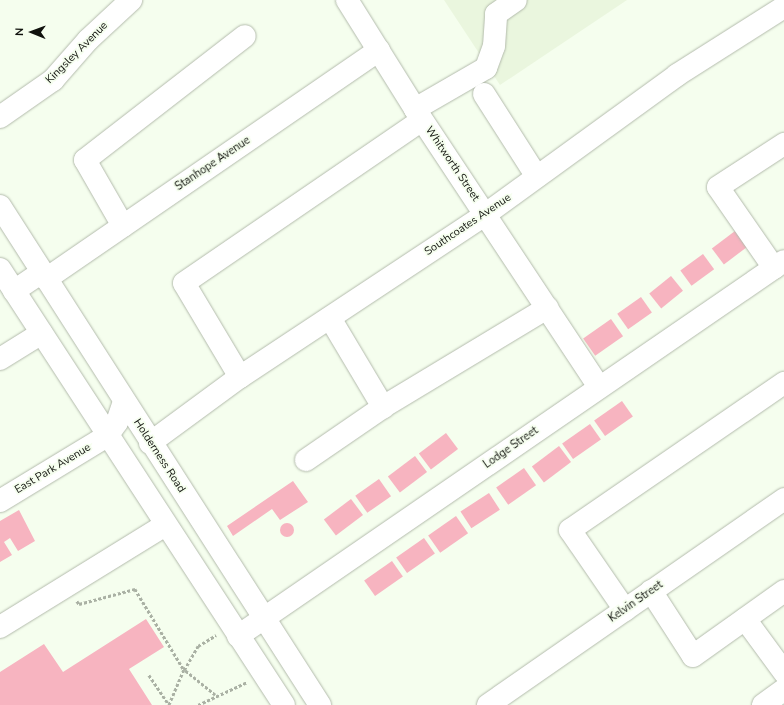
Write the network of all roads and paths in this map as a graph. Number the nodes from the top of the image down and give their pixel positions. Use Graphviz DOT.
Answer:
graph roads {
  1 [pos="131,0"];
  2 [pos="347,0"];
  3 [pos="516,0"];
  4 [pos="784,6"];
  5 [pos="245,36"];
  6 [pos="379,50"];
  7 [pos="484,94"];
  8 [pos="418,114"];
  9 [pos="0,116"];
  10 [pos="784,144"];
  11 [pos="537,177"];
  12 [pos="0,206"];
  13 [pos="486,214"];
  14 [pos="124,226"];
  15 [pos="779,264"];
  16 [pos="0,269"];
  17 [pos="44,275"];
  18 [pos="14,291"];
  19 [pos="547,308"];
  20 [pos="330,318"];
  21 [pos="42,333"];
  22 [pos="0,359"];
  23 [pos="240,377"];
  24 [pos="784,383"];
  25 [pos="599,387"];
  26 [pos="124,402"];
  27 [pos="383,408"];
  28 [pos="107,436"];
  29 [pos="150,443"];
  30 [pos="306,460"];
  31 [pos="784,498"];
  32 [pos="0,501"];
  33 [pos="165,526"];
  34 [pos="67,586"];
  35 [pos="651,591"];
  36 [pos="784,591"];
  37 [pos="625,610"];
  38 [pos="264,618"];
  39 [pos="744,619"];
  40 [pos="0,627"];
  41 [pos="235,631"];
  42 [pos="184,670"];
  43 [pos="784,672"];
  44 [pos="264,674"];
  45 [pos="149,675"];
  46 [pos="784,690"];
  47 [pos="216,695"];
  48 [pos="169,705"];
  49 [pos="198,705"];
  50 [pos="284,705"];
  51 [pos="320,705"];
  52 [pos="488,705"];
  53 [pos="763,705"];
  1 -- 9 [label="main road, Kingsley Avenue"];
  2 -- 6 [label="main road, Whitworth Street"];
  3 -- 8 [label="main road"];
  4 -- 11 [label="main road, Southcoates Avenue"];
  5 -- 14 [label="main road"];
  6 -- 8 [label="main road, Whitworth Street"];
  6 -- 14 [label="main road, Stanhope Avenue"];
  7 -- 11 [label="main road"];
  8 -- 13 [label="main road, Whitworth Street"];
  8 -- 23 [label="main road"];
  10 -- 15 [label="main road"];
  11 -- 13 [label="main road, Southcoates Avenue"];
  12 -- 17 [label="main road, Holderness Road"];
  13 -- 19 [label="main road, Whitworth Street"];
  13 -- 20 [label="main road, Southcoates Avenue"];
  14 -- 17 [label="main road, Stanhope Avenue"];
  15 -- 25 [label="main road, Lodge Street"];
  16 -- 18 [label="main road"];
  17 -- 18 [label="main road, Stanhope Avenue"];
  17 -- 26 [label="main road, Holderness Road"];
  18 -- 21 [label="main road"];
  19 -- 25 [label="main road, Whitworth Street"];
  19 -- 27 [label="main road"];
  20 -- 23 [label="main road, Southcoates Avenue"];
  20 -- 27 [label="main road"];
  21 -- 22 [label="main road"];
  21 -- 28 [label="main road"];
  23 -- 29 [label="main road, Southcoates Avenue"];
  24 -- 37 [label="main road"];
  25 -- 38 [label="main road, Lodge Street"];
  26 -- 28 [label="main road"];
  26 -- 29 [label="main road, Holderness Road"];
  27 -- 30 [label="main road"];
  28 -- 32 [label="main road, East Park Avenue"];
  28 -- 33 [label="main road"];
  29 -- 38 [label="main road, Holderness Road"];
  31 -- 35 [label="main road, Kelvin Street"];
  33 -- 34 [label="main road"];
  33 -- 41 [label="main road"];
  34 -- 40 [label="main road"];
  34 -- 42 [label="path"];
  35 -- 37 [label="main road, Kelvin Street"];
  35 -- 39 [label="main road"];
  36 -- 39 [label="main road"];
  37 -- 52 [label="main road, Kelvin Street"];
  38 -- 41 [label="main road, Lodge Street"];
  38 -- 51 [label="main road, Holderness Road"];
  39 -- 43 [label="main road"];
  41 -- 42 [label="path"];
  41 -- 44 [label="main road"];
  42 -- 47 [label="path"];
  42 -- 48 [label="path"];
  44 -- 47 [label="path"];
  44 -- 50 [label="main road"];
  45 -- 48 [label="path"];
  46 -- 53 [label="main road"];
  47 -- 49 [label="path"];
}
